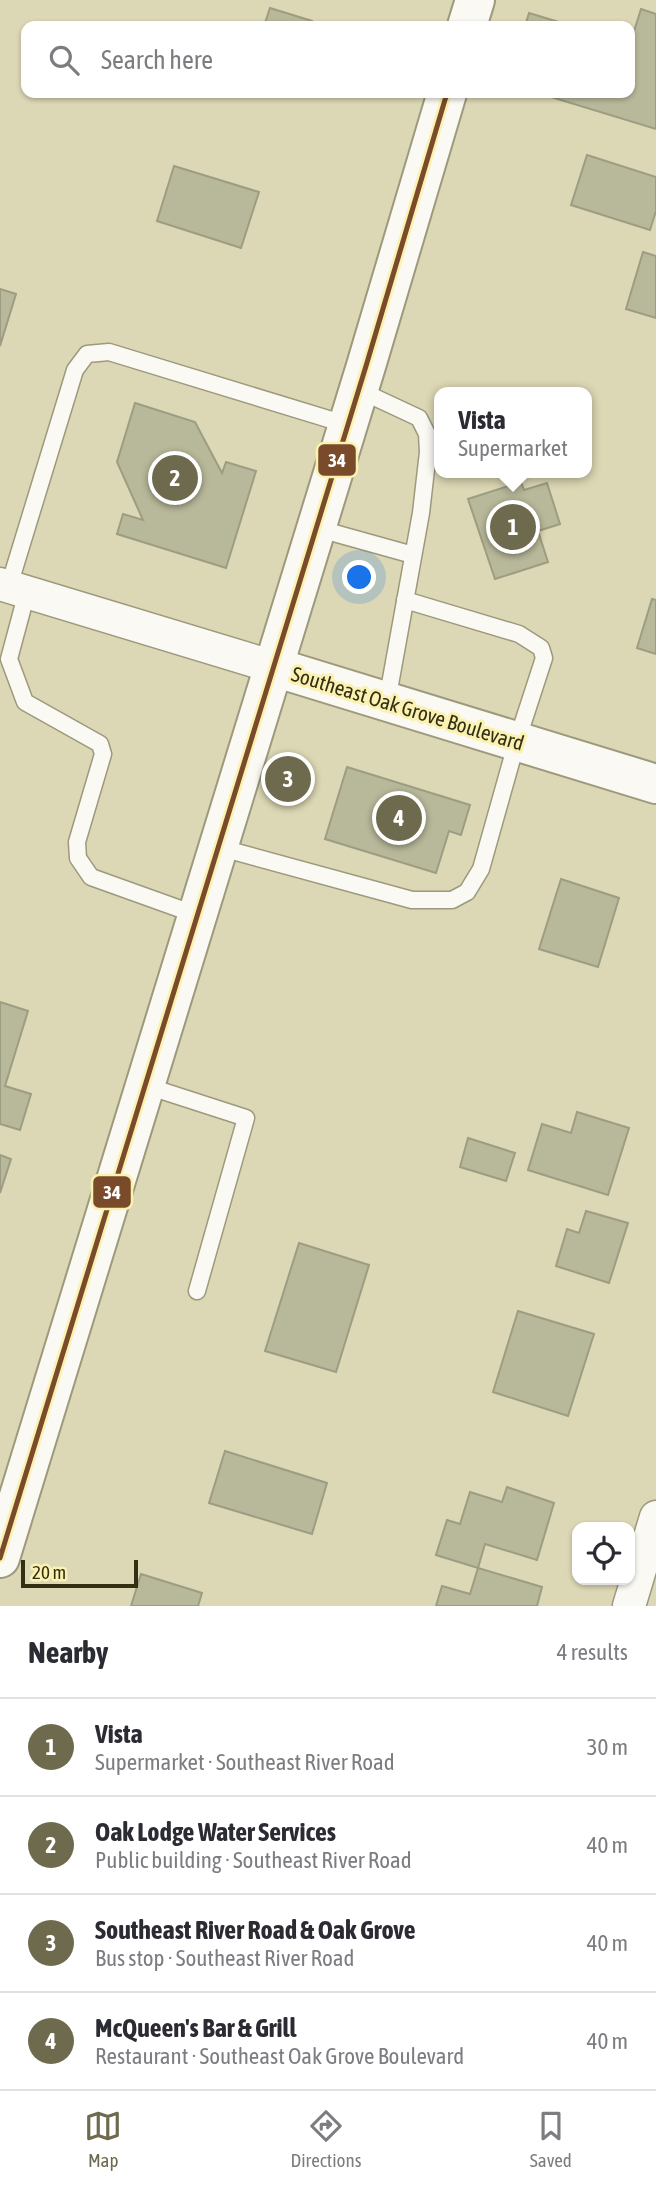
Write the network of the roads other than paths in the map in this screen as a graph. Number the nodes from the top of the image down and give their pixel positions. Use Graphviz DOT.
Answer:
graph roads {
  1 [pos="475,0"];
  2 [pos="469,21"];
  3 [pos="446,98"];
  4 [pos="353,408"];
  5 [pos="316,528"];
  6 [pos="413,555"];
  7 [pos="12,587"];
  8 [pos="405,600"];
  9 [pos="274,667"];
  10 [pos="387,701"];
  11 [pos="517,741"];
  12 [pos="656,784"];
  13 [pos="218,847"];
  14 [pos="197,915"];
  15 [pos="144,1085"];
  16 [pos="197,1291"];
  17 [pos="656,1517"];
  18 [pos="0,1558"];
  19 [pos="629,1606"];
  1 -- 2 [label="street"];
  3 -- 4 [label="street"];
  4 -- 5 [label="street"];
  4 -- 6 [label="lane"];
  4 -- 7 [label="lane"];
  5 -- 6 [label="lane"];
  5 -- 9 [label="street"];
  6 -- 8 [label="lane"];
  7 -- 9 [label="street, Southeast Oak Grove Boulevard"];
  7 -- 14 [label="lane"];
  8 -- 10 [label="lane"];
  8 -- 11 [label="lane"];
  9 -- 10 [label="street, Southeast Oak Grove Boulevard"];
  9 -- 13 [label="street"];
  10 -- 11 [label="street, Southeast Oak Grove Boulevard"];
  11 -- 12 [label="street, Southeast Oak Grove Boulevard"];
  11 -- 13 [label="lane"];
  13 -- 14 [label="street"];
  14 -- 15 [label="street"];
  15 -- 16 [label="lane"];
  15 -- 18 [label="street"];
  17 -- 19 [label="street"];
}
